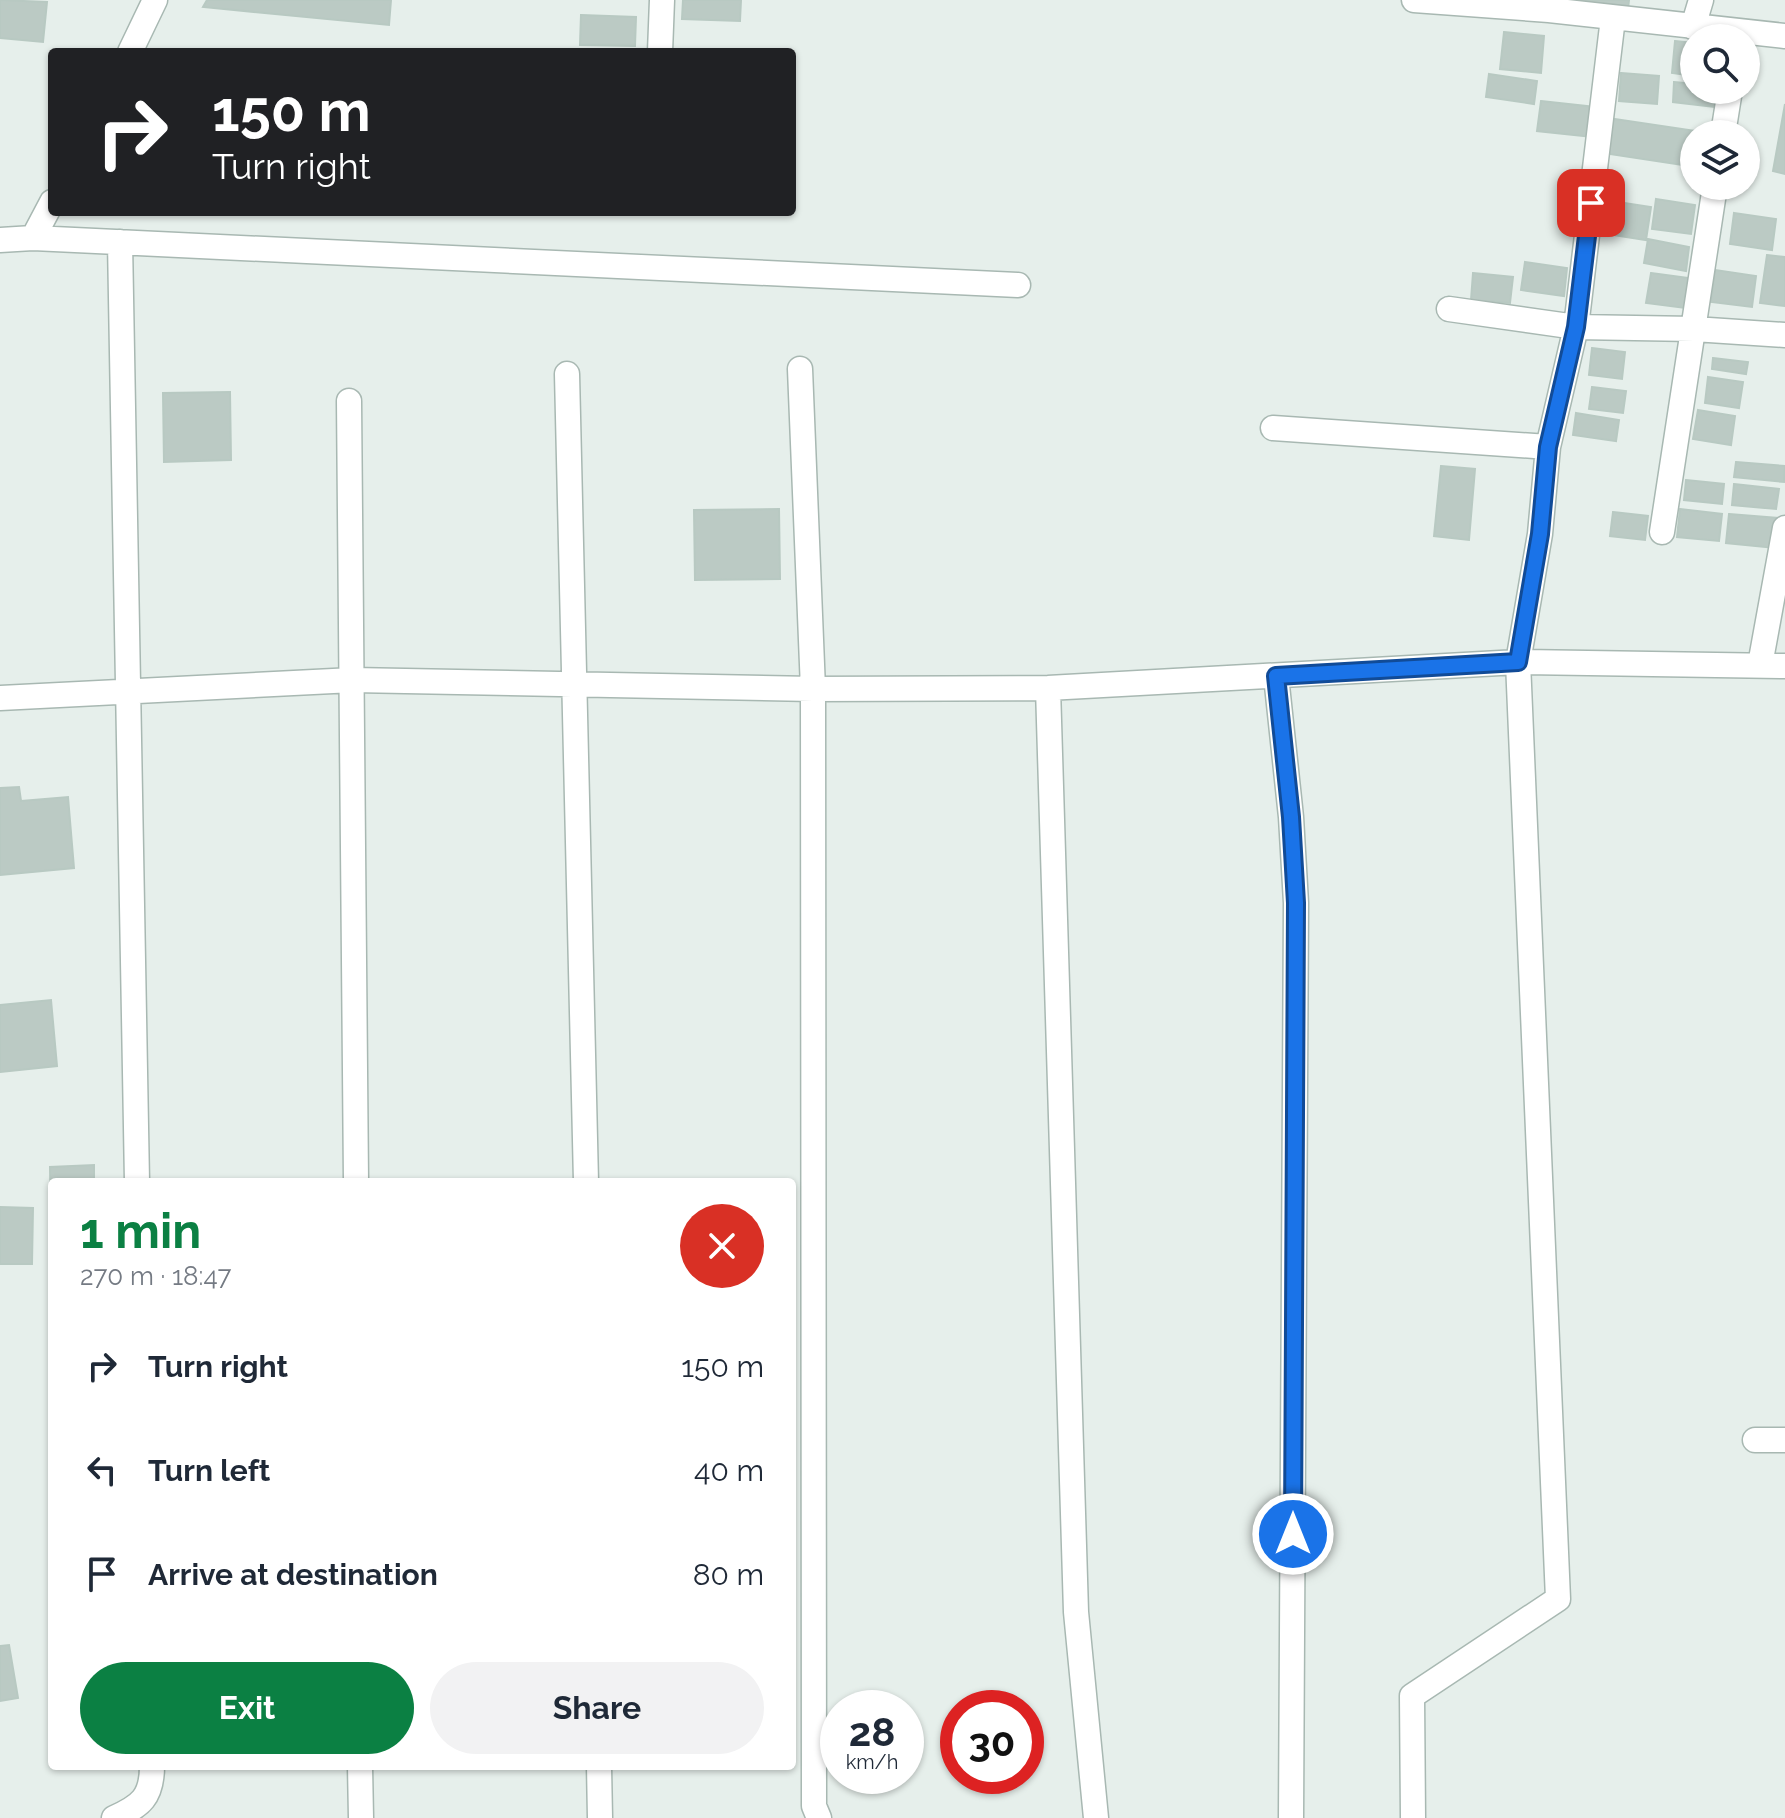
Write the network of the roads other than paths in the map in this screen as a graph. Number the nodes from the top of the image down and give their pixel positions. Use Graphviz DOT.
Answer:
graph roads {
  1 [pos="155,0"];
  2 [pos="662,0"];
  3 [pos="1414,0"];
  4 [pos="1701,0"];
  5 [pos="1550,5"];
  6 [pos="1613,18"];
  7 [pos="1694,24"];
  8 [pos="1680,26"];
  9 [pos="1760,35"];
  10 [pos="1785,36"];
  11 [pos="132,48"];
  12 [pos="660,48"];
  13 [pos="1713,200"];
  14 [pos="48,210"];
  15 [pos="33,238"];
  16 [pos="0,240"];
  17 [pos="120,242"];
  18 [pos="1018,285"];
  19 [pos="1449,309"];
  20 [pos="1576,327"];
  21 [pos="1694,329"];
  22 [pos="1785,335"];
  23 [pos="800,369"];
  24 [pos="567,374"];
  25 [pos="349,401"];
  26 [pos="1273,428"];
  27 [pos="1548,447"];
  28 [pos="1785,528"];
  29 [pos="1662,532"];
  30 [pos="1518,662"];
  31 [pos="1760,665"];
  32 [pos="1785,666"];
  33 [pos="1276,676"];
  34 [pos="353,680"];
  35 [pos="576,686"];
  36 [pos="1048,688"];
  37 [pos="813,689"];
  38 [pos="128,693"];
  39 [pos="0,698"];
  40 [pos="137,1178"];
  41 [pos="356,1178"];
  42 [pos="586,1178"];
  43 [pos="1755,1440"];
  44 [pos="1785,1440"];
  45 [pos="152,1770"];
  46 [pos="360,1770"];
  47 [pos="599,1770"];
  48 [pos="114,1818"];
  49 [pos="361,1818"];
  50 [pos="600,1818"];
  51 [pos="819,1818"];
  52 [pos="1096,1818"];
  53 [pos="1291,1818"];
  54 [pos="1413,1818"];
  1 -- 11 [label="street"];
  2 -- 12 [label="street"];
  3 -- 5 [label="street"];
  4 -- 7 [label="street"];
  5 -- 6 [label="street"];
  6 -- 8 [label="street"];
  6 -- 20 [label="street"];
  9 -- 10 [label="street"];
  13 -- 21 [label="street"];
  14 -- 15 [label="street"];
  15 -- 16 [label="street"];
  15 -- 17 [label="street"];
  17 -- 18 [label="street"];
  17 -- 38 [label="street"];
  19 -- 20 [label="street"];
  20 -- 21 [label="street"];
  20 -- 27 [label="street"];
  21 -- 22 [label="street"];
  21 -- 29 [label="street"];
  23 -- 37 [label="street"];
  24 -- 35 [label="street"];
  25 -- 34 [label="street"];
  26 -- 27 [label="street"];
  27 -- 30 [label="street"];
  28 -- 31 [label="street"];
  30 -- 31 [label="street"];
  30 -- 33 [label="street"];
  30 -- 54 [label="street"];
  31 -- 32 [label="street"];
  33 -- 36 [label="street"];
  33 -- 53 [label="street"];
  34 -- 35 [label="street"];
  34 -- 38 [label="street"];
  34 -- 41 [label="street"];
  35 -- 37 [label="street"];
  35 -- 42 [label="street"];
  36 -- 37 [label="street"];
  36 -- 52 [label="street"];
  37 -- 51 [label="street"];
  38 -- 39 [label="street"];
  38 -- 40 [label="street"];
  43 -- 44 [label="street"];
  45 -- 48 [label="street"];
  46 -- 49 [label="street"];
  47 -- 50 [label="street"];
}
